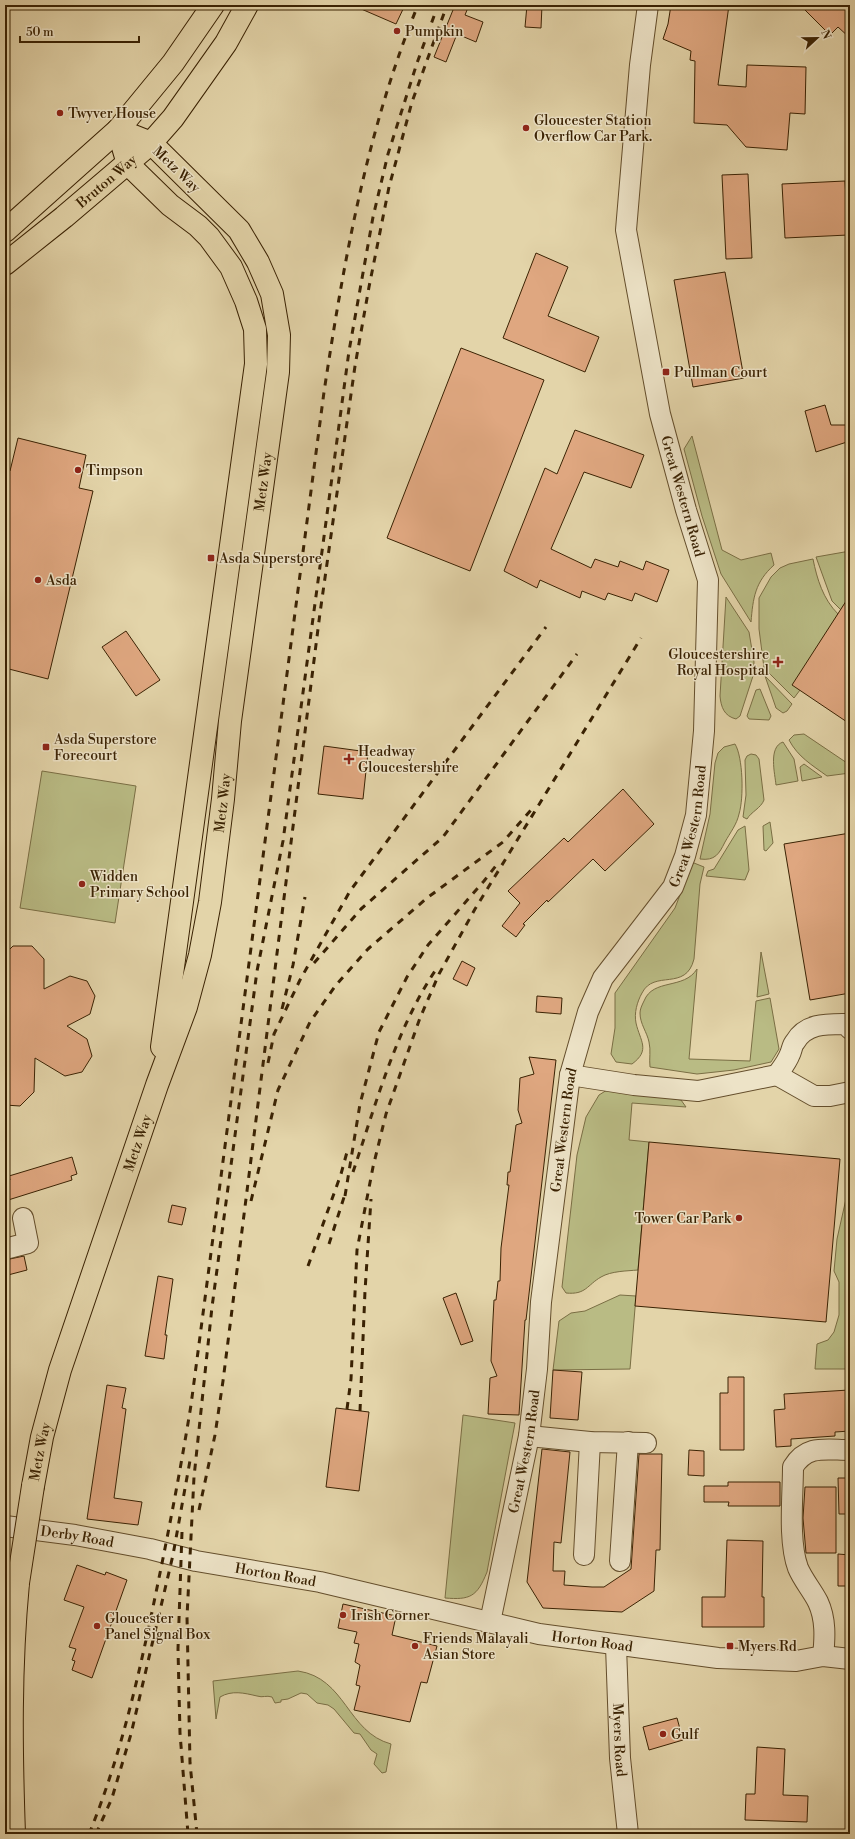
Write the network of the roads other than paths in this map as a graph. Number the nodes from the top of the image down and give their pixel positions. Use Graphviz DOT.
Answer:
graph roads {
  1 [pos="213,5"];
  2 [pos="247,5"];
  3 [pos="648,5"];
  4 [pos="118,130"];
  5 [pos="151,143"];
  6 [pos="128,164"];
  7 [pos="5,231"];
  8 [pos="5,264"];
  9 [pos="850,1028"];
  10 [pos="570,1075"];
  11 [pos="777,1075"];
  12 [pos="157,1085"];
  13 [pos="850,1092"];
  14 [pos="23,1218"];
  15 [pos="5,1249"];
  16 [pos="529,1436"];
  17 [pos="590,1442"];
  18 [pos="850,1450"];
  19 [pos="5,1526"];
  20 [pos="150,1549"];
  21 [pos="584,1555"];
  22 [pos="620,1561"];
  23 [pos="490,1622"];
  24 [pos="616,1646"];
  25 [pos="823,1656"];
  26 [pos="850,1659"];
  27 [pos="14,1834"];
  28 [pos="628,1834"];
  1 -- 4 [label="main road, Bruton Way"];
  2 -- 5 [label="main road, Bruton Way"];
  3 -- 10 [label="street, Great Western Road"];
  4 -- 5 [label="main road, Metz Way"];
  4 -- 6 [label="main road, Metz Way"];
  4 -- 7 [label="main road, Bruton Way"];
  5 -- 6 [label="main road, Bruton Way"];
  5 -- 12 [label="main road, Metz Way"];
  6 -- 8 [label="main road, Bruton Way"];
  6 -- 12 [label="main road, Metz Way"];
  9 -- 11 [label="street"];
  10 -- 11 [label="street"];
  10 -- 16 [label="street, Great Western Road"];
  11 -- 13 [label="street"];
  12 -- 27 [label="main road, Metz Way, bridge"];
  14 -- 15 [label="street"];
  16 -- 17 [label="street"];
  16 -- 23 [label="street, Great Western Road"];
  17 -- 21 [label="street"];
  17 -- 22 [label="street"];
  18 -- 25 [label="street"];
  19 -- 20 [label="street, Derby Road"];
  20 -- 23 [label="street, Horton Road"];
  23 -- 24 [label="street, Horton Road"];
  24 -- 25 [label="street, Horton Road"];
  24 -- 28 [label="street, Myers Road"];
  25 -- 26 [label="street, Horton Road"];
}
